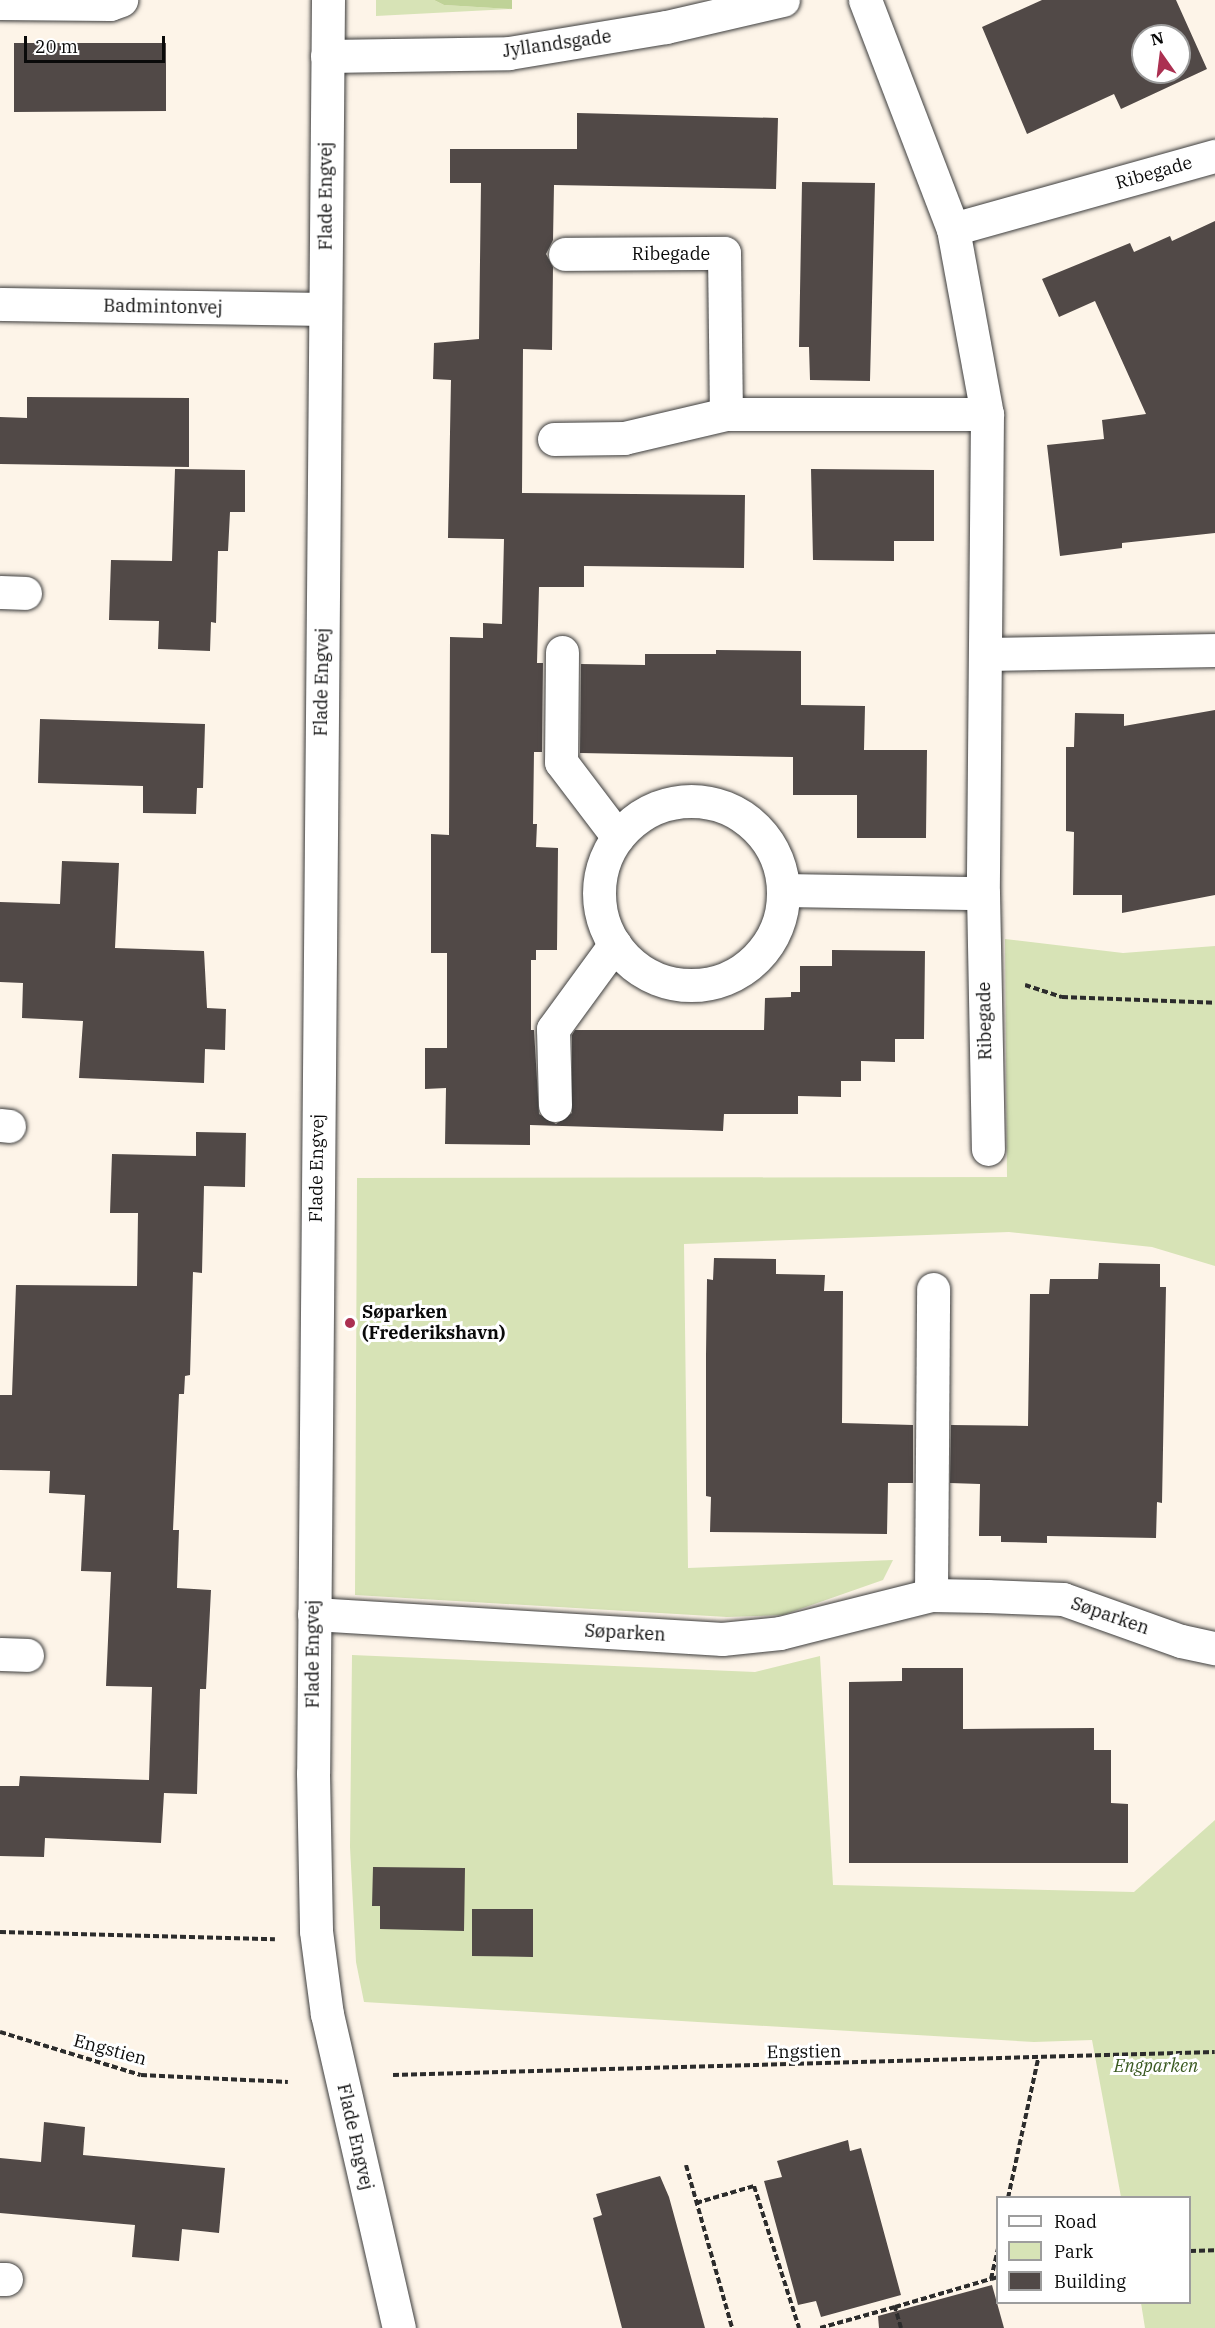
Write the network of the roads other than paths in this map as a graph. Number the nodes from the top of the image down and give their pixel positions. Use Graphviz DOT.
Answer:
graph roads {
  1 [pos="121,0"];
  2 [pos="328,0"];
  3 [pos="783,0"];
  4 [pos="865,0"];
  5 [pos="0,3"];
  6 [pos="327,56"];
  7 [pos="1215,156"];
  8 [pos="953,229"];
  9 [pos="565,254"];
  10 [pos="0,304"];
  11 [pos="325,309"];
  12 [pos="726,414"];
  13 [pos="987,414"];
  14 [pos="554,439"];
  15 [pos="1215,650"];
  16 [pos="562,652"];
  17 [pos="988,654"];
  18 [pos="618,837"];
  19 [pos="784,891"];
  20 [pos="983,893"];
  21 [pos="615,944"];
  22 [pos="555,1105"];
  23 [pos="988,1149"];
  24 [pos="933,1289"];
  25 [pos="931,1595"];
  26 [pos="314,1614"];
  27 [pos="1215,1648"];
  28 [pos="399,2328"];
  1 -- 5 [label="street"];
  2 -- 6 [label="street, Flade Engvej"];
  3 -- 6 [label="street, Jyllandsgade"];
  4 -- 8 [label="street, Ribegade"];
  6 -- 11 [label="street, Flade Engvej"];
  7 -- 8 [label="street, Ribegade"];
  8 -- 13 [label="street, Ribegade"];
  9 -- 12 [label="street, Ribegade"];
  10 -- 11 [label="street, Badmintonvej"];
  11 -- 26 [label="street, Flade Engvej"];
  12 -- 13 [label="street"];
  12 -- 14 [label="street"];
  13 -- 17 [label="street, Ribegade"];
  15 -- 17 [label="street"];
  16 -- 18 [label="street"];
  17 -- 20 [label="street, Ribegade"];
  18 -- 19 [label="street"];
  18 -- 21 [label="street"];
  19 -- 20 [label="street"];
  19 -- 21 [label="street"];
  20 -- 23 [label="street, Ribegade"];
  21 -- 22 [label="street"];
  24 -- 25 [label="street"];
  25 -- 26 [label="street, Søparken"];
  25 -- 27 [label="street, Søparken"];
  26 -- 28 [label="street, Flade Engvej"];
}
